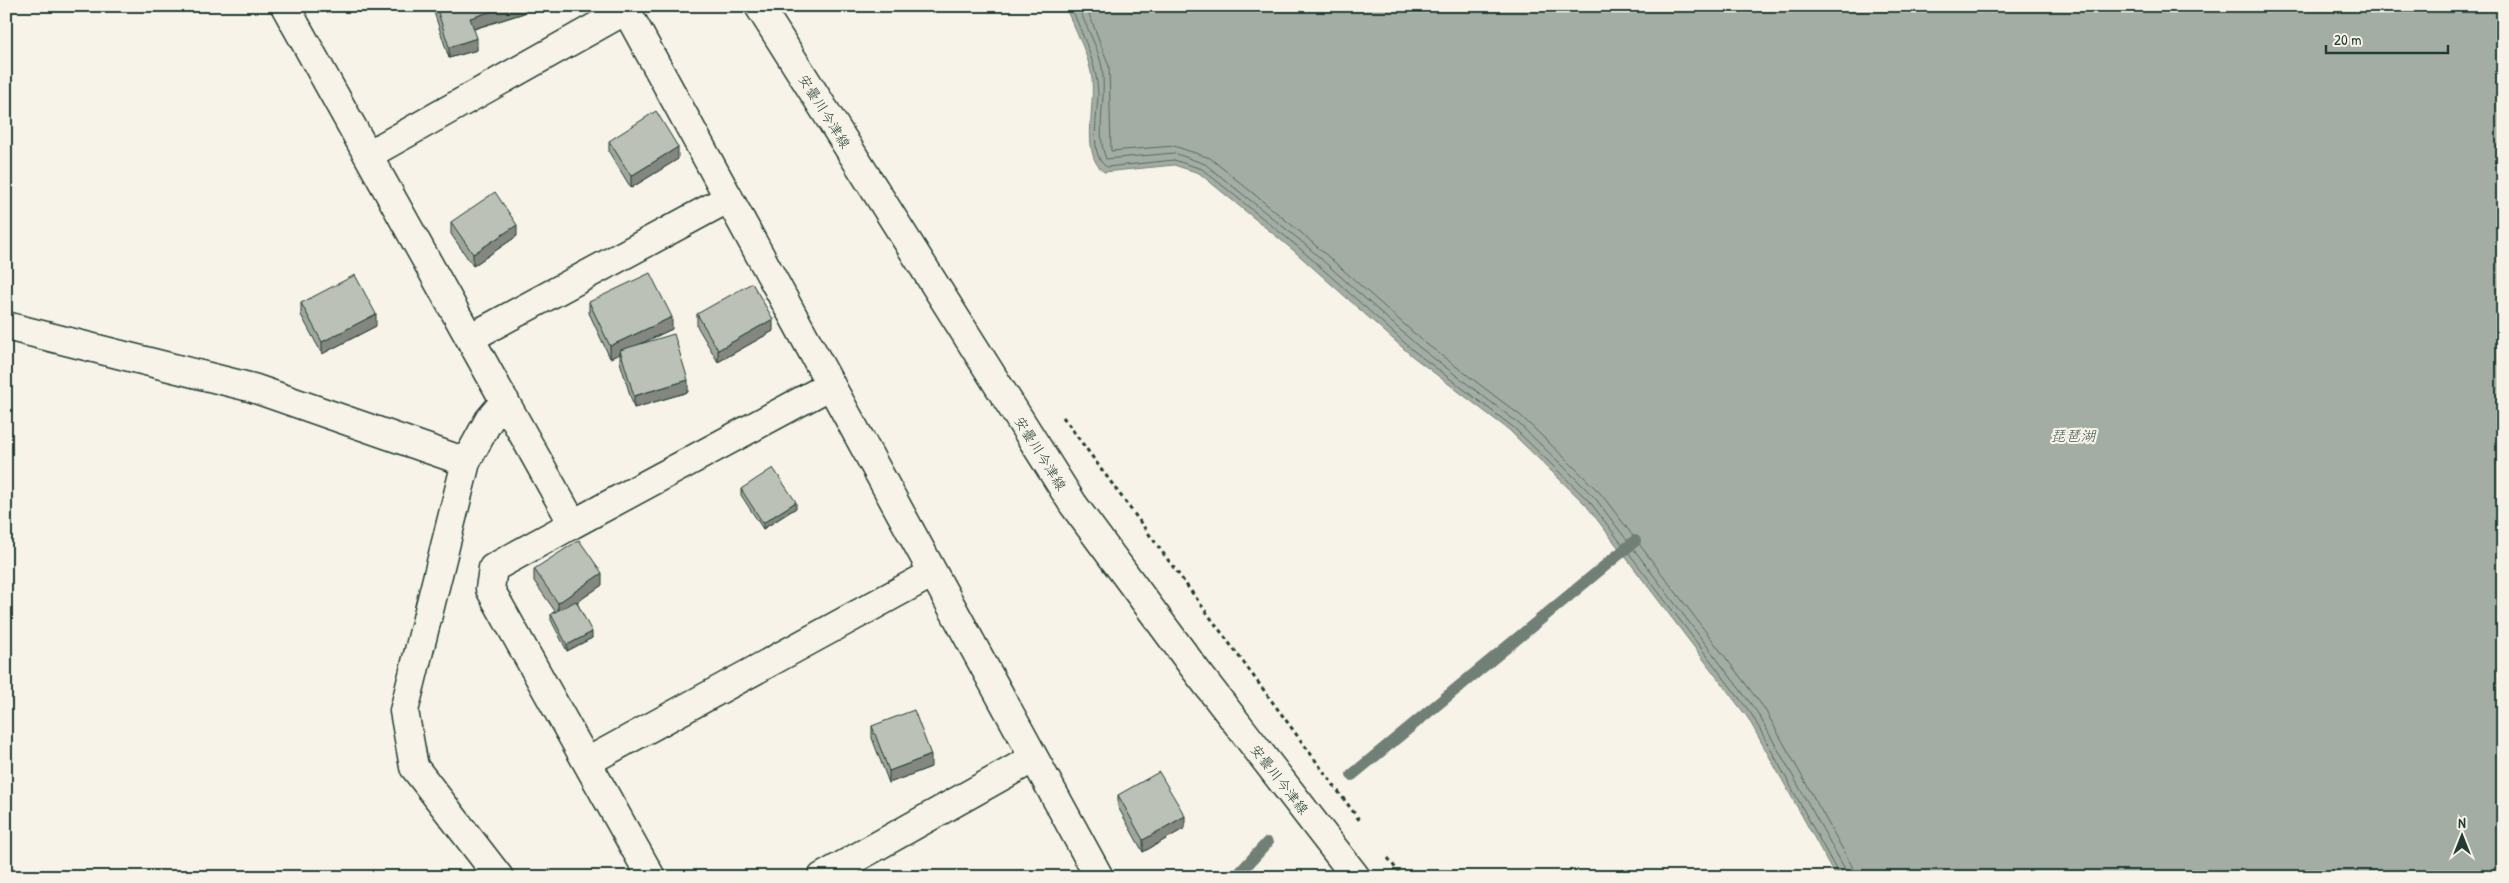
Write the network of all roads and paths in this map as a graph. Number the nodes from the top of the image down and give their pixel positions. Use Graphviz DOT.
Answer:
graph roads {
  1 [pos="285,6"];
  2 [pos="759,6"];
  3 [pos="625,8"];
  4 [pos="368,155"];
  5 [pos="729,198"];
  6 [pos="6,326"];
  7 [pos="470,338"];
  8 [pos="831,385"];
  9 [pos="505,401"];
  10 [pos="1058,410"];
  11 [pos="466,462"];
  12 [pos="573,524"];
  13 [pos="933,573"];
  14 [pos="1034,758"];
  15 [pos="586,762"];
  16 [pos="1366,828"];
  17 [pos="1384,853"];
  18 [pos="499,877"];
  19 [pos="651,877"];
  20 [pos="822,877"];
  21 [pos="1099,877"];
  22 [pos="1356,877"];
  23 [pos="1402,877"];
  1 -- 4 [label="street"];
  2 -- 22 [label="street, 安曇川今津線"];
  3 -- 4 [label="street"];
  3 -- 5 [label="street"];
  4 -- 7 [label="street"];
  5 -- 7 [label="street"];
  5 -- 8 [label="street"];
  6 -- 11 [label="street"];
  7 -- 9 [label="street"];
  8 -- 12 [label="street"];
  8 -- 13 [label="street"];
  9 -- 11 [label="street"];
  9 -- 12 [label="street"];
  10 -- 16 [label="path"];
  11 -- 18 [label="street"];
  12 -- 15 [label="street"];
  13 -- 14 [label="street"];
  13 -- 15 [label="street"];
  14 -- 20 [label="street"];
  14 -- 21 [label="street"];
  15 -- 19 [label="street"];
  17 -- 23 [label="path"];
}
